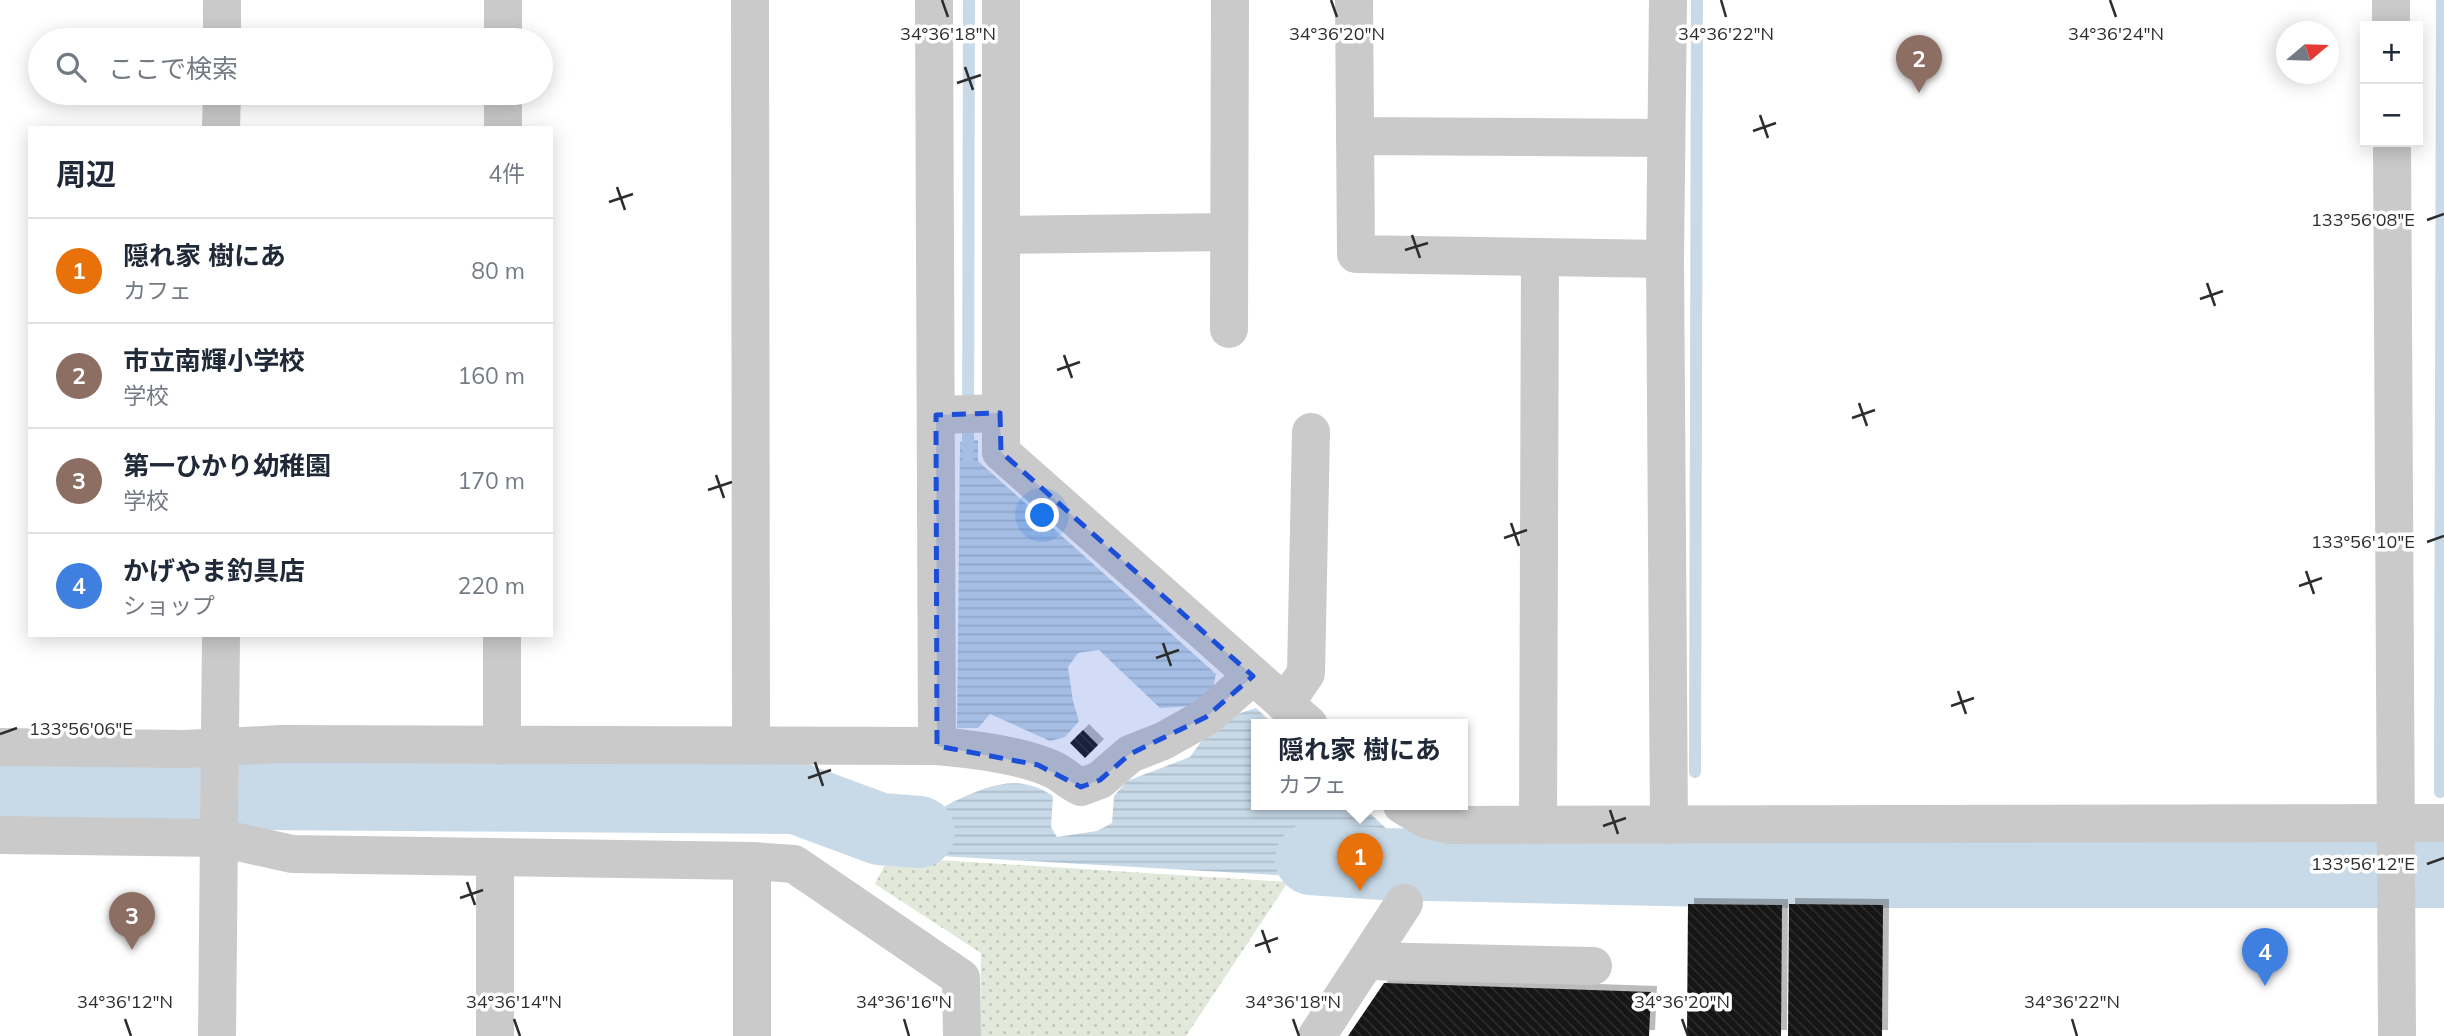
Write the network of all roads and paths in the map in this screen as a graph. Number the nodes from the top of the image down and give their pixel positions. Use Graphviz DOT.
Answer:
graph roads {
  1 [pos="222,0"];
  2 [pos="503,0"];
  3 [pos="750,0"];
  4 [pos="934,0"];
  5 [pos="1001,0"];
  6 [pos="1230,0"];
  7 [pos="1354,0"];
  8 [pos="1668,0"];
  9 [pos="2391,0"];
  10 [pos="2391,21"];
  11 [pos="222,28"];
  12 [pos="503,28"];
  13 [pos="222,105"];
  14 [pos="503,105"];
  15 [pos="222,126"];
  16 [pos="503,126"];
  17 [pos="1355,136"];
  18 [pos="1667,138"];
  19 [pos="2392,147"];
  20 [pos="1229,232"];
  21 [pos="1001,235"];
  22 [pos="1540,257"];
  23 [pos="1665,259"];
  24 [pos="1229,329"];
  25 [pos="969,414"];
  26 [pos="1311,432"];
  27 [pos="221,637"];
  28 [pos="502,637"];
  29 [pos="1253,676"];
  30 [pos="1297,714"];
  31 [pos="502,746"];
  32 [pos="751,746"];
  33 [pos="937,746"];
  34 [pos="0,747"];
  35 [pos="220,758"];
  36 [pos="1410,810"];
  37 [pos="2444,823"];
  38 [pos="1538,825"];
  39 [pos="1669,825"];
  40 [pos="220,828"];
  41 [pos="0,835"];
  42 [pos="2396,853"];
  43 [pos="495,858"];
  44 [pos="752,860"];
  45 [pos="1404,903"];
  46 [pos="1367,961"];
  47 [pos="1593,966"];
  48 [pos="217,1036"];
  49 [pos="495,1036"];
  50 [pos="752,1036"];
  51 [pos="962,1036"];
  52 [pos="1317,1036"];
  53 [pos="2397,1036"];
  1 -- 11 [label="street"];
  2 -- 12 [label="street"];
  3 -- 32 [label="street"];
  4 -- 25 [label="street"];
  5 -- 21 [label="street"];
  6 -- 20 [label="street"];
  7 -- 17 [label="street"];
  8 -- 18 [label="street"];
  9 -- 10 [label="street"];
  13 -- 15 [label="street"];
  14 -- 16 [label="street"];
  17 -- 18 [label="street"];
  17 -- 22 [label="street"];
  18 -- 23 [label="street"];
  19 -- 42 [label="street"];
  20 -- 21 [label="street"];
  20 -- 24 [label="street"];
  21 -- 25 [label="street"];
  22 -- 23 [label="street"];
  22 -- 38 [label="street"];
  23 -- 39 [label="street"];
  25 -- 29 [label="street"];
  25 -- 33 [label="street"];
  26 -- 30 [label="street"];
  27 -- 35 [label="street"];
  28 -- 31 [label="street"];
  29 -- 30 [label="street"];
  29 -- 33 [label="street"];
  31 -- 32 [label="street"];
  31 -- 35 [label="street"];
  32 -- 33 [label="street"];
  34 -- 35 [label="street"];
  35 -- 40 [label="street"];
  36 -- 38 [label="street"];
  37 -- 42 [label="street"];
  38 -- 39 [label="street"];
  39 -- 42 [label="street"];
  40 -- 41 [label="street"];
  40 -- 43 [label="street"];
  40 -- 48 [label="street"];
  42 -- 53 [label="street"];
  43 -- 44 [label="street"];
  43 -- 49 [label="street"];
  44 -- 50 [label="street"];
  44 -- 51 [label="street"];
  45 -- 46 [label="street"];
  46 -- 47 [label="street"];
  46 -- 52 [label="street"];
}
